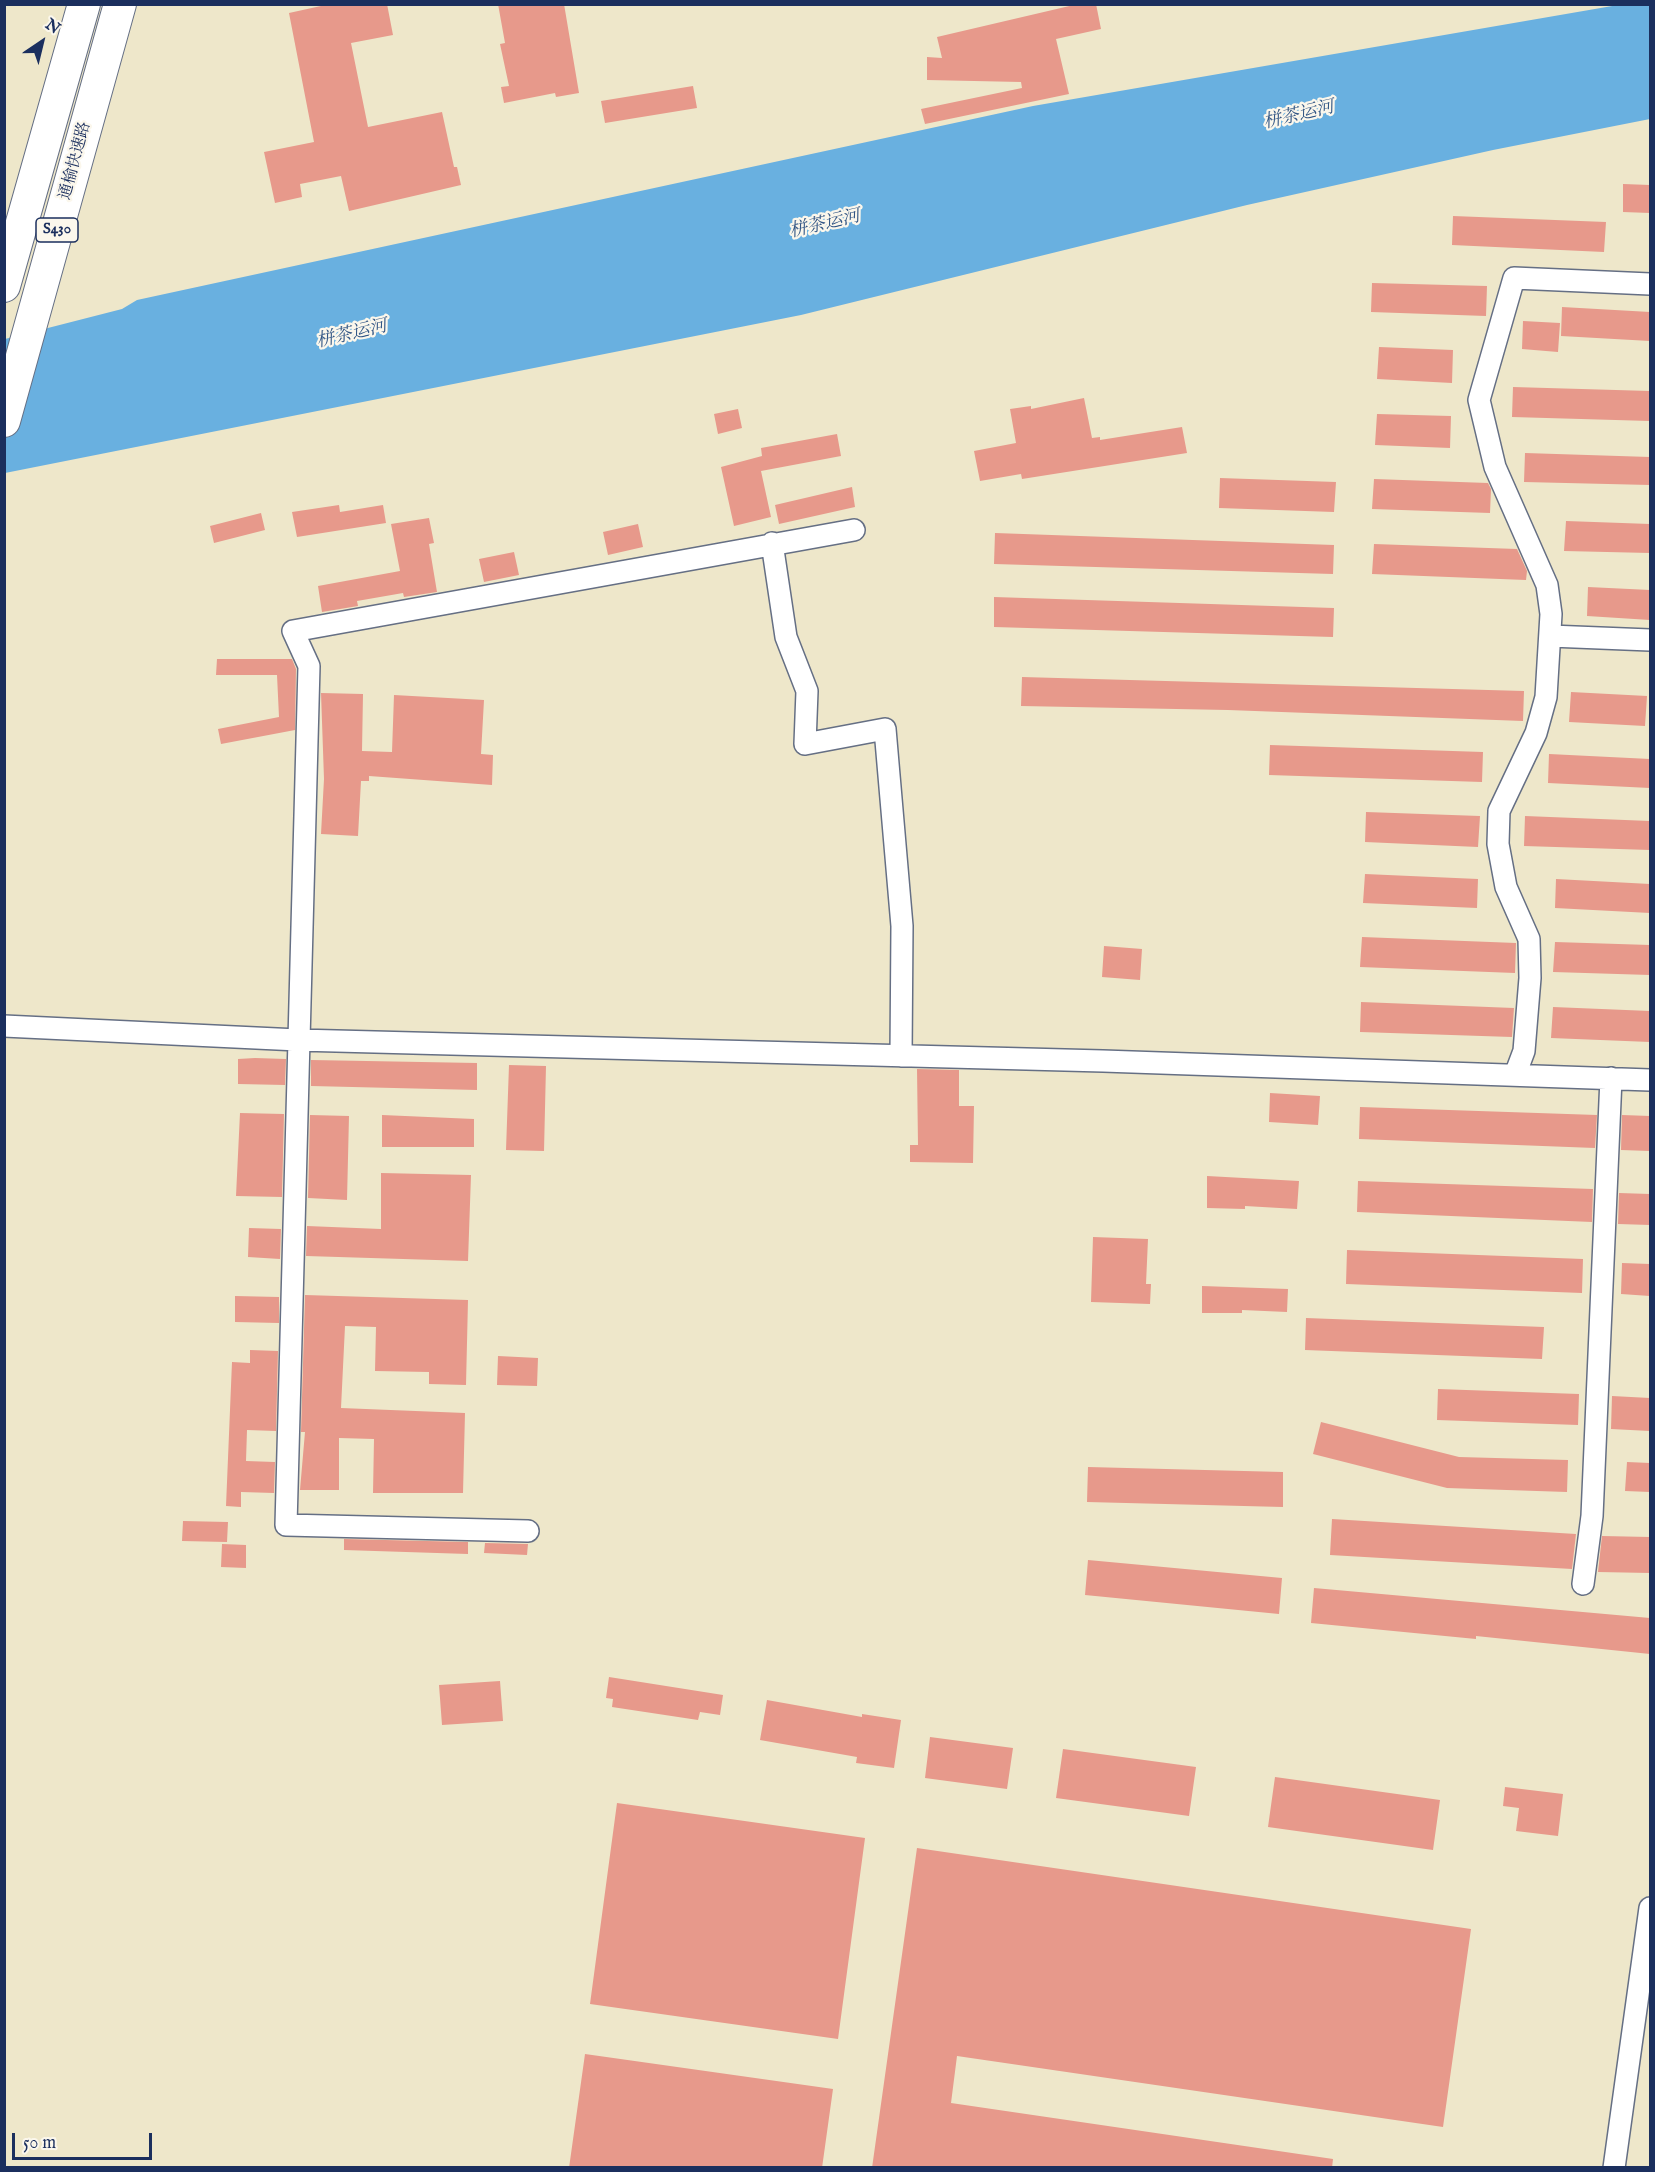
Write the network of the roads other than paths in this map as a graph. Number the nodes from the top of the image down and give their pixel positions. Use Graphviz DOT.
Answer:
graph roads {
  1 [pos="120,4"];
  2 [pos="81,17"];
  3 [pos="1650,285"];
  4 [pos="4,286"];
  5 [pos="4,421"];
  6 [pos="854,530"];
  7 [pos="772,543"];
  8 [pos="1550,636"];
  9 [pos="1650,640"];
  10 [pos="4,1026"];
  11 [pos="298,1040"];
  12 [pos="901,1056"];
  13 [pos="1515,1075"];
  14 [pos="1611,1078"];
  15 [pos="1650,1080"];
  16 [pos="528,1531"];
  17 [pos="1583,1584"];
  18 [pos="1650,1908"];
  19 [pos="1614,2168"];
  1 -- 5 [label="highway, 通榆快速路 / S430"];
  2 -- 4 [label="highway, 通榆快速路 / S430"];
  3 -- 8 [label="street"];
  6 -- 7 [label="street"];
  7 -- 11 [label="street"];
  7 -- 12 [label="street"];
  8 -- 9 [label="street"];
  8 -- 13 [label="street"];
  10 -- 11 [label="street"];
  11 -- 12 [label="street"];
  11 -- 16 [label="street"];
  12 -- 13 [label="street"];
  13 -- 14 [label="street"];
  14 -- 15 [label="street"];
  14 -- 17 [label="street"];
  18 -- 19 [label="street"];
}
